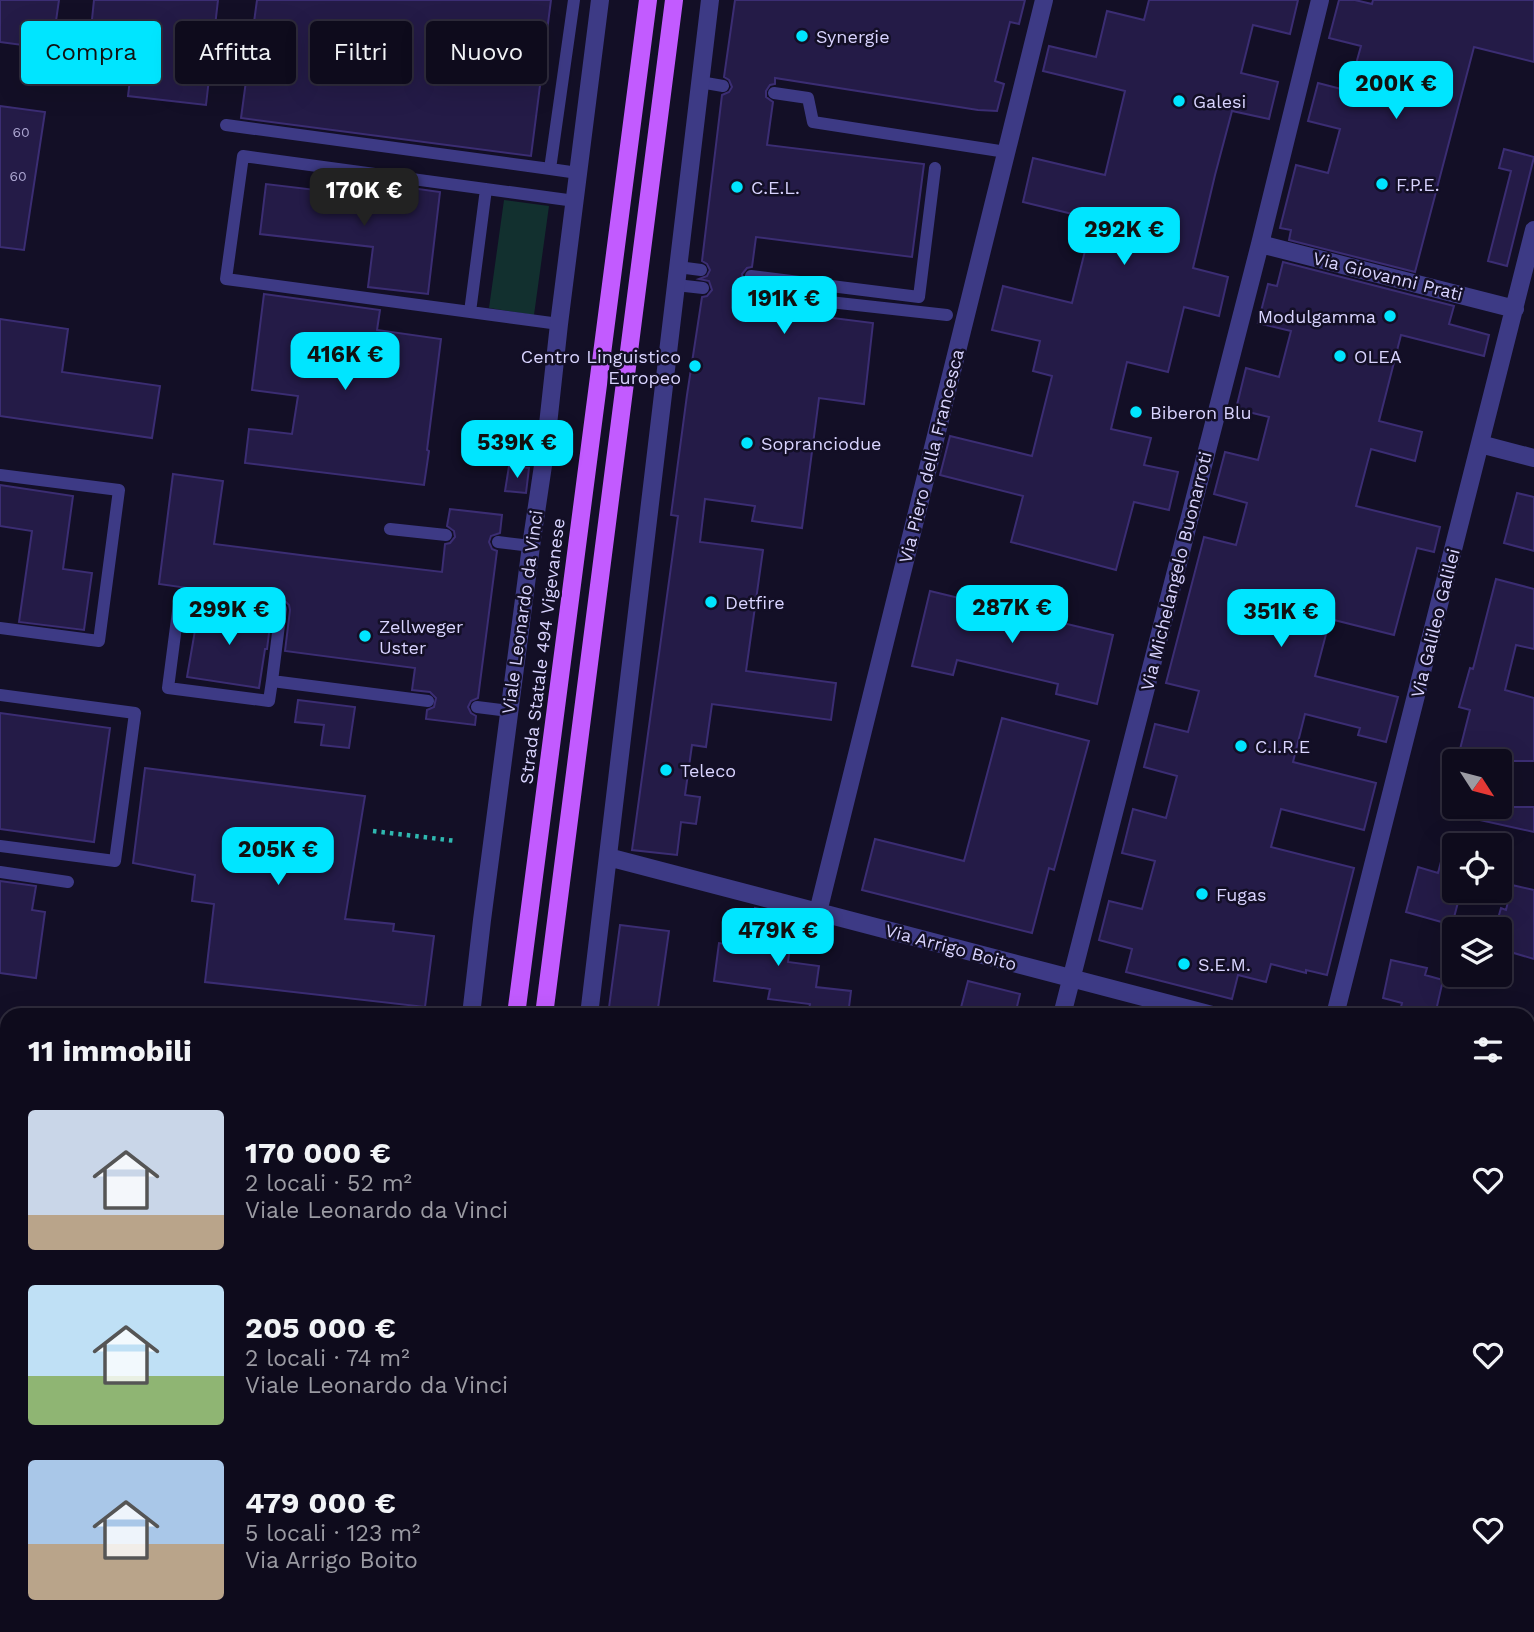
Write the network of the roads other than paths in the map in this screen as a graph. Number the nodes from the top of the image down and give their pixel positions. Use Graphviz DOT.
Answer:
graph roads {
  1 [pos="574,0"];
  2 [pos="600,0"];
  3 [pos="648,0"];
  4 [pos="674,0"];
  5 [pos="710,0"];
  6 [pos="1044,0"];
  7 [pos="1320,0"];
  8 [pos="700,82"];
  9 [pos="723,86"];
  10 [pos="774,93"];
  11 [pos="226,124"];
  12 [pos="1006,152"];
  13 [pos="935,168"];
  14 [pos="550,169"];
  15 [pos="578,173"];
  16 [pos="486,189"];
  17 [pos="575,201"];
  18 [pos="1534,230"];
  19 [pos="1260,244"];
  20 [pos="701,270"];
  21 [pos="677,276"];
  22 [pos="751,276"];
  23 [pos="703,288"];
  24 [pos="749,293"];
  25 [pos="1515,309"];
  26 [pos="470,312"];
  27 [pos="947,314"];
  28 [pos="559,324"];
  29 [pos="1480,444"];
  30 [pos="1534,458"];
  31 [pos="0,475"];
  32 [pos="390,529"];
  33 [pos="446,536"];
  34 [pos="498,542"];
  35 [pos="531,546"];
  36 [pos="0,628"];
  37 [pos="272,681"];
  38 [pos="0,695"];
  39 [pos="428,701"];
  40 [pos="477,707"];
  41 [pos="509,710"];
  42 [pos="0,846"];
  43 [pos="608,857"];
  44 [pos="0,872"];
  45 [pos="68,882"];
  46 [pos="818,912"];
  47 [pos="1071,978"];
  48 [pos="472,1008"];
  49 [pos="517,1008"];
  50 [pos="545,1008"];
  51 [pos="590,1008"];
  52 [pos="1064,1008"];
  53 [pos="1185,1008"];
  54 [pos="1337,1008"];
  1 -- 14 [label="lane"];
  2 -- 15 [label="street, Viale Leonardo da Vinci"];
  3 -- 49 [label="main road, Strada Statale 494 Vigevanese"];
  4 -- 50 [label="main road"];
  5 -- 8 [label="street"];
  6 -- 12 [label="street, Via Piero della Francesca"];
  7 -- 19 [label="street, Via Michelangelo Buonarroti"];
  8 -- 9 [label="lane"];
  8 -- 21 [label="street"];
  10 -- 12 [label="lane"];
  11 -- 14 [label="lane"];
  12 -- 46 [label="street, Via Piero della Francesca"];
  13 -- 22 [label="lane"];
  14 -- 15 [label="lane"];
  15 -- 17 [label="street, Viale Leonardo da Vinci"];
  16 -- 17 [label="lane"];
  16 -- 26 [label="lane"];
  16 -- 26 [label="lane"];
  17 -- 28 [label="street, Viale Leonardo da Vinci"];
  18 -- 25 [label="street, Via Galileo Galilei"];
  19 -- 25 [label="street, Via Giovanni Prati"];
  19 -- 47 [label="street, Via Michelangelo Buonarroti"];
  20 -- 21 [label="lane"];
  21 -- 23 [label="lane"];
  21 -- 43 [label="street"];
  24 -- 27 [label="lane"];
  25 -- 29 [label="street, Via Galileo Galilei"];
  26 -- 28 [label="lane"];
  28 -- 35 [label="street, Viale Leonardo da Vinci"];
  29 -- 30 [label="street"];
  29 -- 54 [label="street, Via Galileo Galilei"];
  31 -- 36 [label="lane"];
  32 -- 33 [label="lane"];
  34 -- 35 [label="lane"];
  35 -- 41 [label="street, Viale Leonardo da Vinci"];
  37 -- 37 [label="lane"];
  37 -- 39 [label="lane"];
  38 -- 42 [label="lane"];
  40 -- 41 [label="lane"];
  41 -- 48 [label="street, Viale Leonardo da Vinci"];
  43 -- 46 [label="street, Via Arrigo Boito"];
  43 -- 51 [label="street"];
  44 -- 45 [label="lane"];
  46 -- 47 [label="street, Via Arrigo Boito"];
  47 -- 52 [label="street, Via Michelangelo Buonarroti"];
  47 -- 53 [label="street, Via Arrigo Boito"];
}
